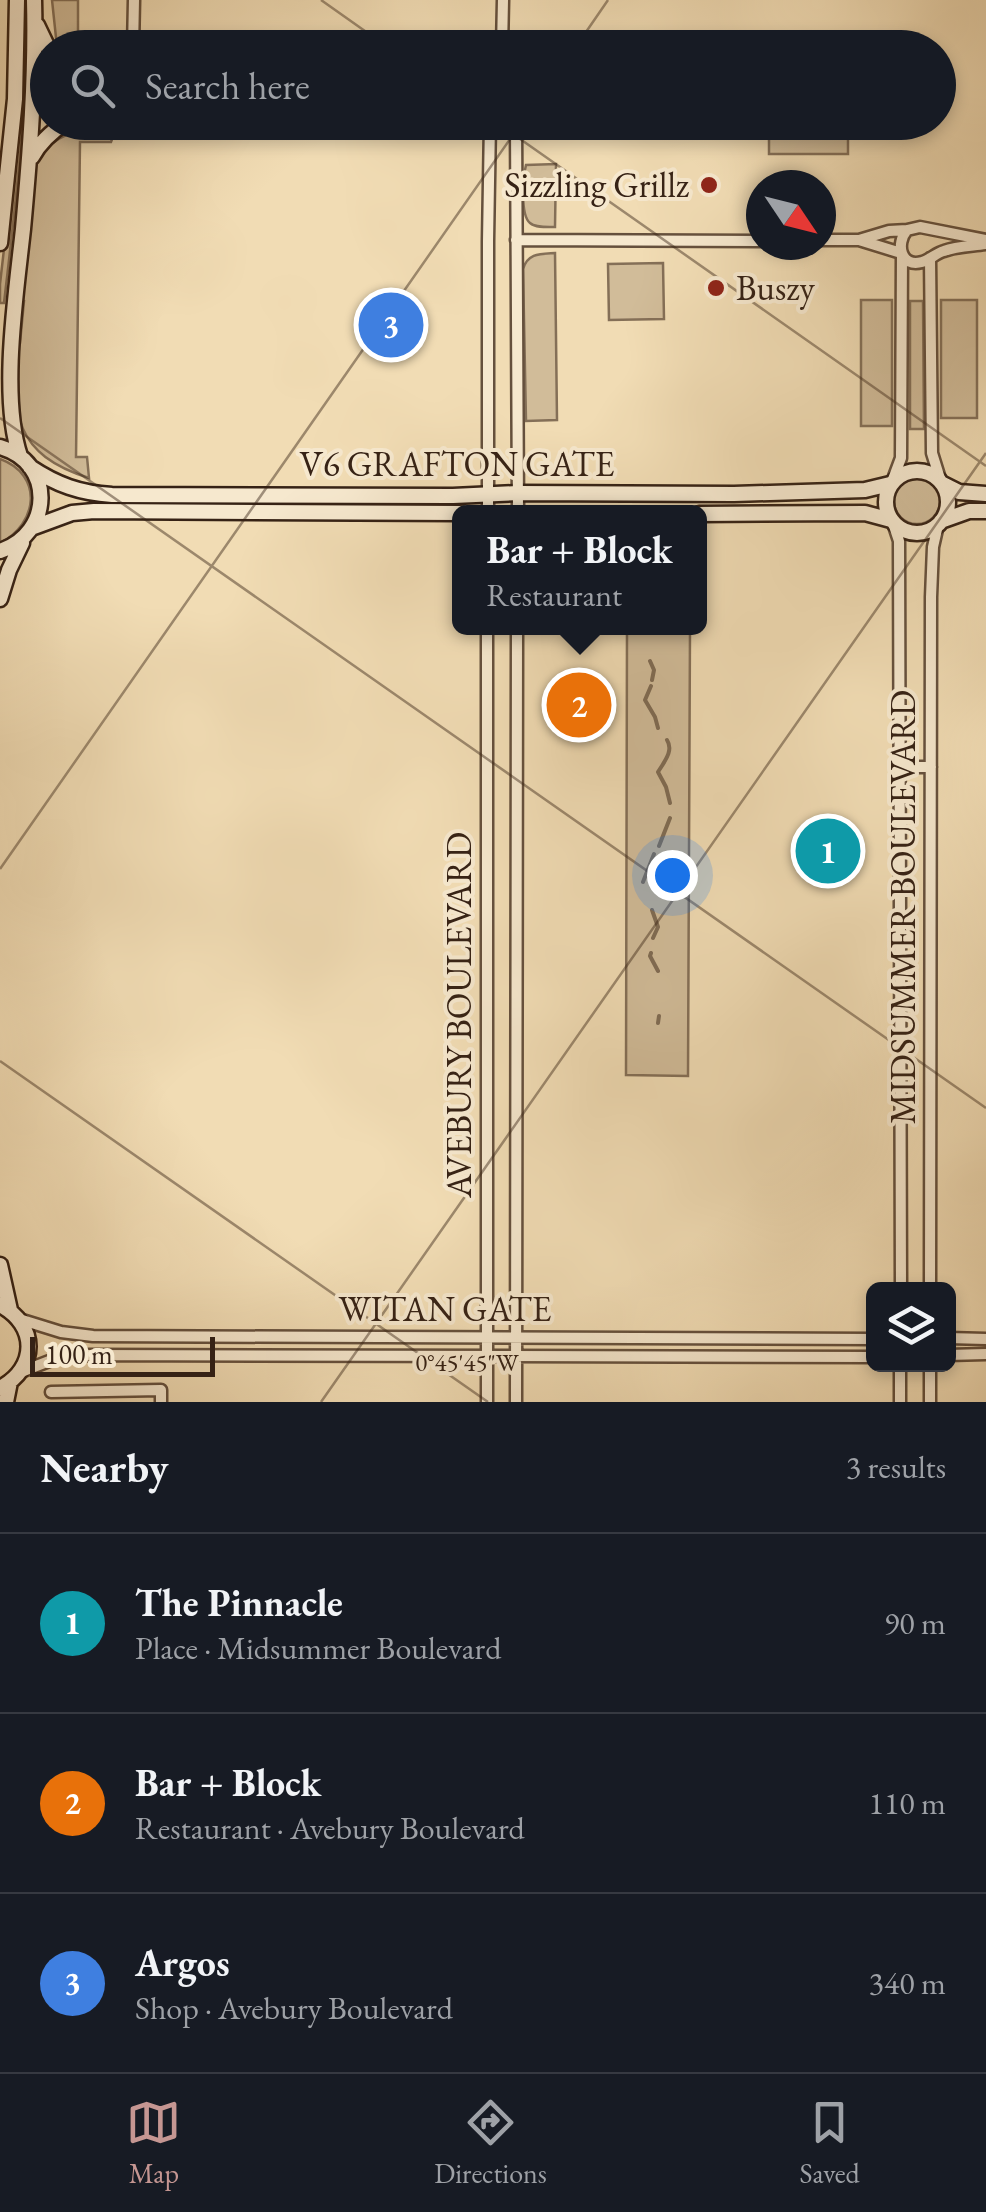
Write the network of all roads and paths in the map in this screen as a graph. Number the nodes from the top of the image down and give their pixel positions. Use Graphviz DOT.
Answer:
graph roads {
  1 [pos="17,0"];
  2 [pos="34,0"];
  3 [pos="134,0"];
  4 [pos="503,0"];
  5 [pos="35,19"];
  6 [pos="35,30"];
  7 [pos="40,30"];
  8 [pos="133,30"];
  9 [pos="502,30"];
  10 [pos="30,140"];
  11 [pos="44,140"];
  12 [pos="490,140"];
  13 [pos="516,140"];
  14 [pos="28,164"];
  15 [pos="3,193"];
  16 [pos="924,228"];
  17 [pos="907,230"];
  18 [pos="516,240"];
  19 [pos="746,240"];
  20 [pos="836,240"];
  21 [pos="859,240"];
  22 [pos="986,242"];
  23 [pos="0,243"];
  24 [pos="902,254"];
  25 [pos="931,257"];
  26 [pos="10,425"];
  27 [pos="0,448"];
  28 [pos="25,462"];
  29 [pos="892,483"];
  30 [pos="942,483"];
  31 [pos="518,493"];
  32 [pos="986,494"];
  33 [pos="112,495"];
  34 [pos="488,495"];
  35 [pos="488,505"];
  36 [pos="518,505"];
  37 [pos="986,511"];
  38 [pos="452,514"];
  39 [pos="707,514"];
  40 [pos="892,521"];
  41 [pos="940,523"];
  42 [pos="29,532"];
  43 [pos="0,551"];
  44 [pos="0,599"];
  45 [pos="487,635"];
  46 [pos="517,635"];
  47 [pos="931,767"];
  48 [pos="900,768"];
  49 [pos="0,1265"];
  50 [pos="901,1282"];
  51 [pos="930,1282"];
  52 [pos="10,1311"];
  53 [pos="516,1337"];
  54 [pos="487,1338"];
  55 [pos="956,1338"];
  56 [pos="986,1338"];
  57 [pos="866,1340"];
  58 [pos="956,1354"];
  59 [pos="986,1354"];
  60 [pos="487,1356"];
  61 [pos="516,1356"];
  62 [pos="866,1357"];
  63 [pos="900,1372"];
  64 [pos="930,1372"];
  65 [pos="10,1380"];
  66 [pos="51,1392"];
  67 [pos="131,1396"];
  68 [pos="161,1396"];
  69 [pos="6,1402"];
  70 [pos="487,1402"];
  71 [pos="516,1402"];
  72 [pos="900,1402"];
  73 [pos="930,1402"];
  1 -- 15 [label="street"];
  2 -- 5 [label="street"];
  3 -- 8 [label="street"];
  4 -- 9 [label="street"];
  5 -- 6 [label="street"];
  5 -- 7 [label="street"];
  10 -- 14 [label="street"];
  11 -- 14 [label="street"];
  12 -- 34 [label="street"];
  13 -- 18 [label="street"];
  14 -- 26 [label="street"];
  15 -- 23 [label="street"];
  16 -- 17 [label="street"];
  16 -- 22 [label="street"];
  16 -- 25 [label="street"];
  17 -- 21 [label="street"];
  17 -- 24 [label="street"];
  18 -- 19 [label="street"];
  18 -- 31 [label="street"];
  20 -- 21 [label="street"];
  21 -- 24 [label="street"];
  22 -- 25 [label="street"];
  24 -- 25 [label="street"];
  24 -- 29 [label="street"];
  25 -- 30 [label="street"];
  26 -- 28 [label="street"];
  26 -- 33 [label="street"];
  27 -- 28 [label="street, V6 GRAFTON GATE"];
  28 -- 33 [label="street, V6 GRAFTON GATE"];
  28 -- 42 [label="street"];
  29 -- 30 [label="street"];
  29 -- 31 [label="street, V6 GRAFTON GATE"];
  29 -- 40 [label="street"];
  30 -- 32 [label="street"];
  30 -- 41 [label="street"];
  31 -- 34 [label="street, V6 GRAFTON GATE"];
  31 -- 36 [label="street"];
  33 -- 34 [label="street, V6 GRAFTON GATE"];
  34 -- 35 [label="street"];
  37 -- 41 [label="street"];
  38 -- 42 [label="street, V6 GRAFTON GATE"];
  39 -- 40 [label="street"];
  40 -- 41 [label="street"];
  40 -- 48 [label="street, MIDSUMMER BOULEVARD"];
  41 -- 47 [label="street, MIDSUMMER BOULEVARD"];
  42 -- 43 [label="street, V6 GRAFTON GATE"];
  42 -- 44 [label="street"];
  45 -- 54 [label="street, AVEBURY BOULEVARD"];
  46 -- 53 [label="street, AVEBURY BOULEVARD"];
  47 -- 48 [label="street"];
  47 -- 51 [label="street, MIDSUMMER BOULEVARD"];
  48 -- 50 [label="street, MIDSUMMER BOULEVARD"];
  49 -- 52 [label="street"];
  52 -- 54 [label="street, WITAN GATE"];
  52 -- 65 [label="street"];
  53 -- 54 [label="street, WITAN GATE"];
  53 -- 57 [label="street, WITAN GATE"];
  53 -- 61 [label="street, AVEBURY BOULEVARD"];
  54 -- 60 [label="street, AVEBURY BOULEVARD"];
  55 -- 56 [label="street"];
  58 -- 59 [label="street"];
  60 -- 61 [label="street, WITAN GATE"];
  60 -- 65 [label="street, WITAN GATE"];
  60 -- 70 [label="street, AVEBURY BOULEVARD"];
  61 -- 62 [label="street, WITAN GATE"];
  61 -- 71 [label="street, AVEBURY BOULEVARD"];
  63 -- 72 [label="street"];
  64 -- 73 [label="street"];
  65 -- 69 [label="street"];
  66 -- 67 [label="street"];
  67 -- 68 [label="street"];
}
